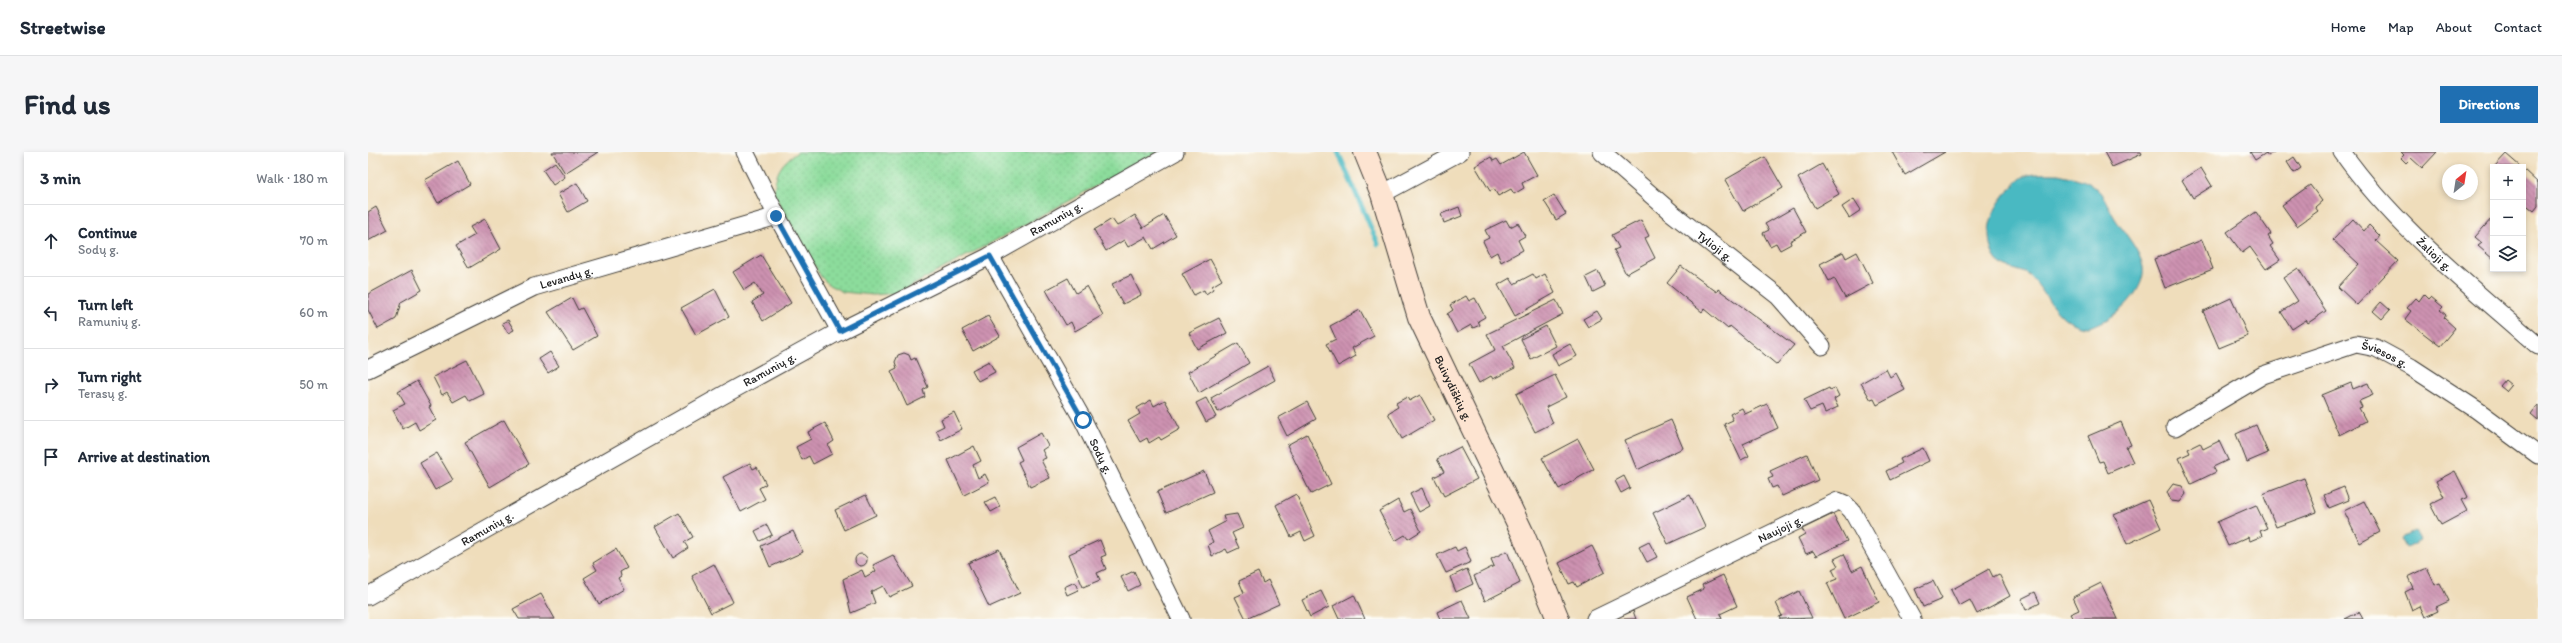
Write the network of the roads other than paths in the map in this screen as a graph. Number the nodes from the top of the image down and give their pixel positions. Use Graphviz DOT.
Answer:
graph roads {
  1 [pos="745,152"];
  2 [pos="1175,152"];
  3 [pos="1365,152"];
  4 [pos="1460,152"];
  5 [pos="1602,152"];
  6 [pos="2342,152"];
  7 [pos="1382,194"];
  8 [pos="776,216"];
  9 [pos="990,256"];
  10 [pos="840,331"];
  11 [pos="1822,346"];
  12 [pos="2538,346"];
  13 [pos="368,369"];
  14 [pos="2175,427"];
  15 [pos="2538,455"];
  16 [pos="368,596"];
  17 [pos="1180,619"];
  18 [pos="1558,619"];
  19 [pos="1595,619"];
  20 [pos="1912,619"];
  1 -- 8 [label="street"];
  2 -- 9 [label="street, Ramunių g."];
  3 -- 7 [label="main road, Buivydiškių g."];
  4 -- 7 [label="street"];
  5 -- 11 [label="street, Tylioji g."];
  6 -- 12 [label="street, Žalioji g."];
  7 -- 18 [label="main road, Buivydiškių g."];
  8 -- 10 [label="street"];
  8 -- 13 [label="street, Levandų g."];
  9 -- 10 [label="street, Ramunių g."];
  9 -- 17 [label="street, Sodų g."];
  10 -- 16 [label="street, Ramunių g."];
  14 -- 15 [label="street, Šviesos g."];
  19 -- 20 [label="street, Naujoji g."];
}
